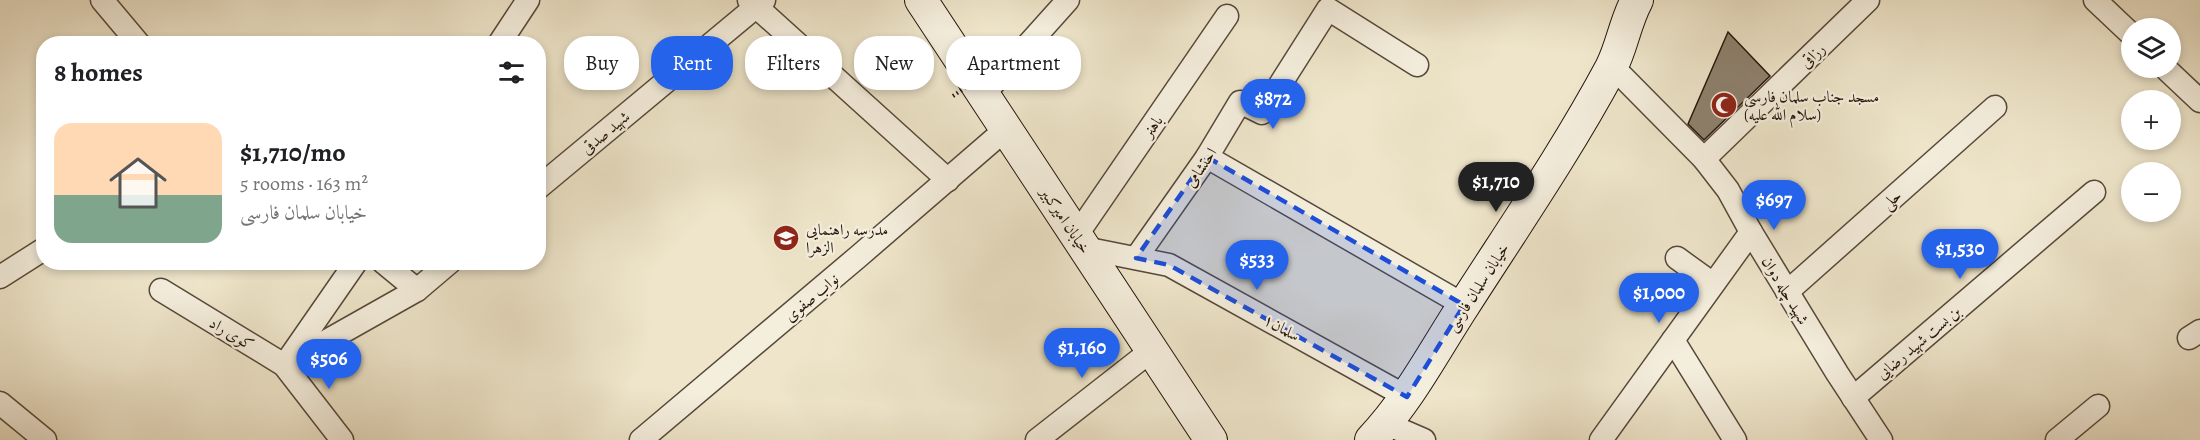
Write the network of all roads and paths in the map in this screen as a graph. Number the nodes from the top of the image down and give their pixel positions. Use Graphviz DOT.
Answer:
graph roads {
  1 [pos="102,0"];
  2 [pos="528,0"];
  3 [pos="921,0"];
  4 [pos="1068,0"];
  5 [pos="1868,0"];
  6 [pos="2095,0"];
  7 [pos="756,2"];
  8 [pos="1629,4"];
  9 [pos="1227,16"];
  10 [pos="2121,25"];
  11 [pos="133,36"];
  12 [pos="504,36"];
  13 [pos="1030,36"];
  14 [pos="946,38"];
  15 [pos="1417,65"];
  16 [pos="1612,66"];
  17 [pos="2176,78"];
  18 [pos="977,86"];
  19 [pos="980,90"];
  20 [pos="2200,101"];
  21 [pos="1995,106"];
  22 [pos="1006,129"];
  23 [pos="1207,157"];
  24 [pos="1704,159"];
  25 [pos="948,180"];
  26 [pos="546,181"];
  27 [pos="2094,192"];
  28 [pos="1751,232"];
  29 [pos="1080,242"];
  30 [pos="36,254"];
  31 [pos="1136,258"];
  32 [pos="1677,258"];
  33 [pos="350,270"];
  34 [pos="393,270"];
  35 [pos="441,270"];
  36 [pos="0,277"];
  37 [pos="1713,284"];
  38 [pos="161,290"];
  39 [pos="417,290"];
  40 [pos="1787,292"];
  41 [pos="1464,305"];
  42 [pos="1672,340"];
  43 [pos="1152,350"];
  44 [pos="284,365"];
  45 [pos="1407,397"];
  46 [pos="1853,398"];
  47 [pos="0,403"];
  48 [pos="2098,406"];
  49 [pos="1379,432"];
  50 [pos="1205,434"];
  51 [pos="45,440"];
  52 [pos="342,440"];
  53 [pos="641,440"];
  54 [pos="1037,440"];
  55 [pos="1424,440"];
  56 [pos="1601,440"];
  57 [pos="1735,440"];
  58 [pos="1881,440"];
  59 [pos="2057,440"];
  1 -- 11 [label="street"];
  2 -- 12 [label="street"];
  3 -- 14 [label="main road, خیابان امیرکبیر"];
  4 -- 13 [label="street"];
  5 -- 24 [label="street, رزاقی"];
  6 -- 10 [label="street"];
  7 -- 25 [label="street"];
  7 -- 26 [label="street, شهید صدقی"];
  8 -- 16 [label="main road, خیابان سلمان فارسی"];
  9 -- 29 [label="street, باهنر"];
  15 -- 23 [label="street, احتشامی"];
  16 -- 24 [label="street, شهید چله دوان"];
  16 -- 41 [label="main road, خیابان سلمان فارسی"];
  17 -- 20 [label="street"];
  18 -- 18 [label="path, bridge"];
  19 -- 22 [label="main road, خیابان امیرکبیر"];
  21 -- 40 [label="street, حلی"];
  22 -- 25 [label="street, نواب صفوی"];
  22 -- 29 [label="main road, خیابان امیرکبیر"];
  23 -- 31 [label="street, احتشامی"];
  23 -- 41 [label="street"];
  24 -- 28 [label="street, شهید چله دوان"];
  25 -- 53 [label="street, نواب صفوی"];
  27 -- 46 [label="street, بن بست شهید رضایی"];
  28 -- 37 [label="street"];
  28 -- 40 [label="street, شهید چله دوان"];
  29 -- 31 [label="street, سلمان۱"];
  29 -- 43 [label="main road, خیابان امیرکبیر"];
  30 -- 36 [label="street"];
  31 -- 45 [label="street, سلمان۱"];
  32 -- 37 [label="street"];
  33 -- 44 [label="street"];
  34 -- 39 [label="street"];
  35 -- 39 [label="street"];
  37 -- 42 [label="street"];
  38 -- 44 [label="street, کوی راد"];
  39 -- 44 [label="street"];
  40 -- 46 [label="street, شهید چله دوان"];
  41 -- 45 [label="main road, خیابان سلمان فارسی"];
  42 -- 56 [label="street"];
  42 -- 57 [label="street"];
  43 -- 50 [label="main road, خیابان امیرکبیر"];
  43 -- 54 [label="street"];
  44 -- 52 [label="street, کوی راد"];
  45 -- 49 [label="main road, خیابان سلمان فارسی"];
  46 -- 58 [label="street, شهید چله دوان"];
  47 -- 51 [label="street"];
  48 -- 59 [label="street"];
  49 -- 55 [label="street"];
}
